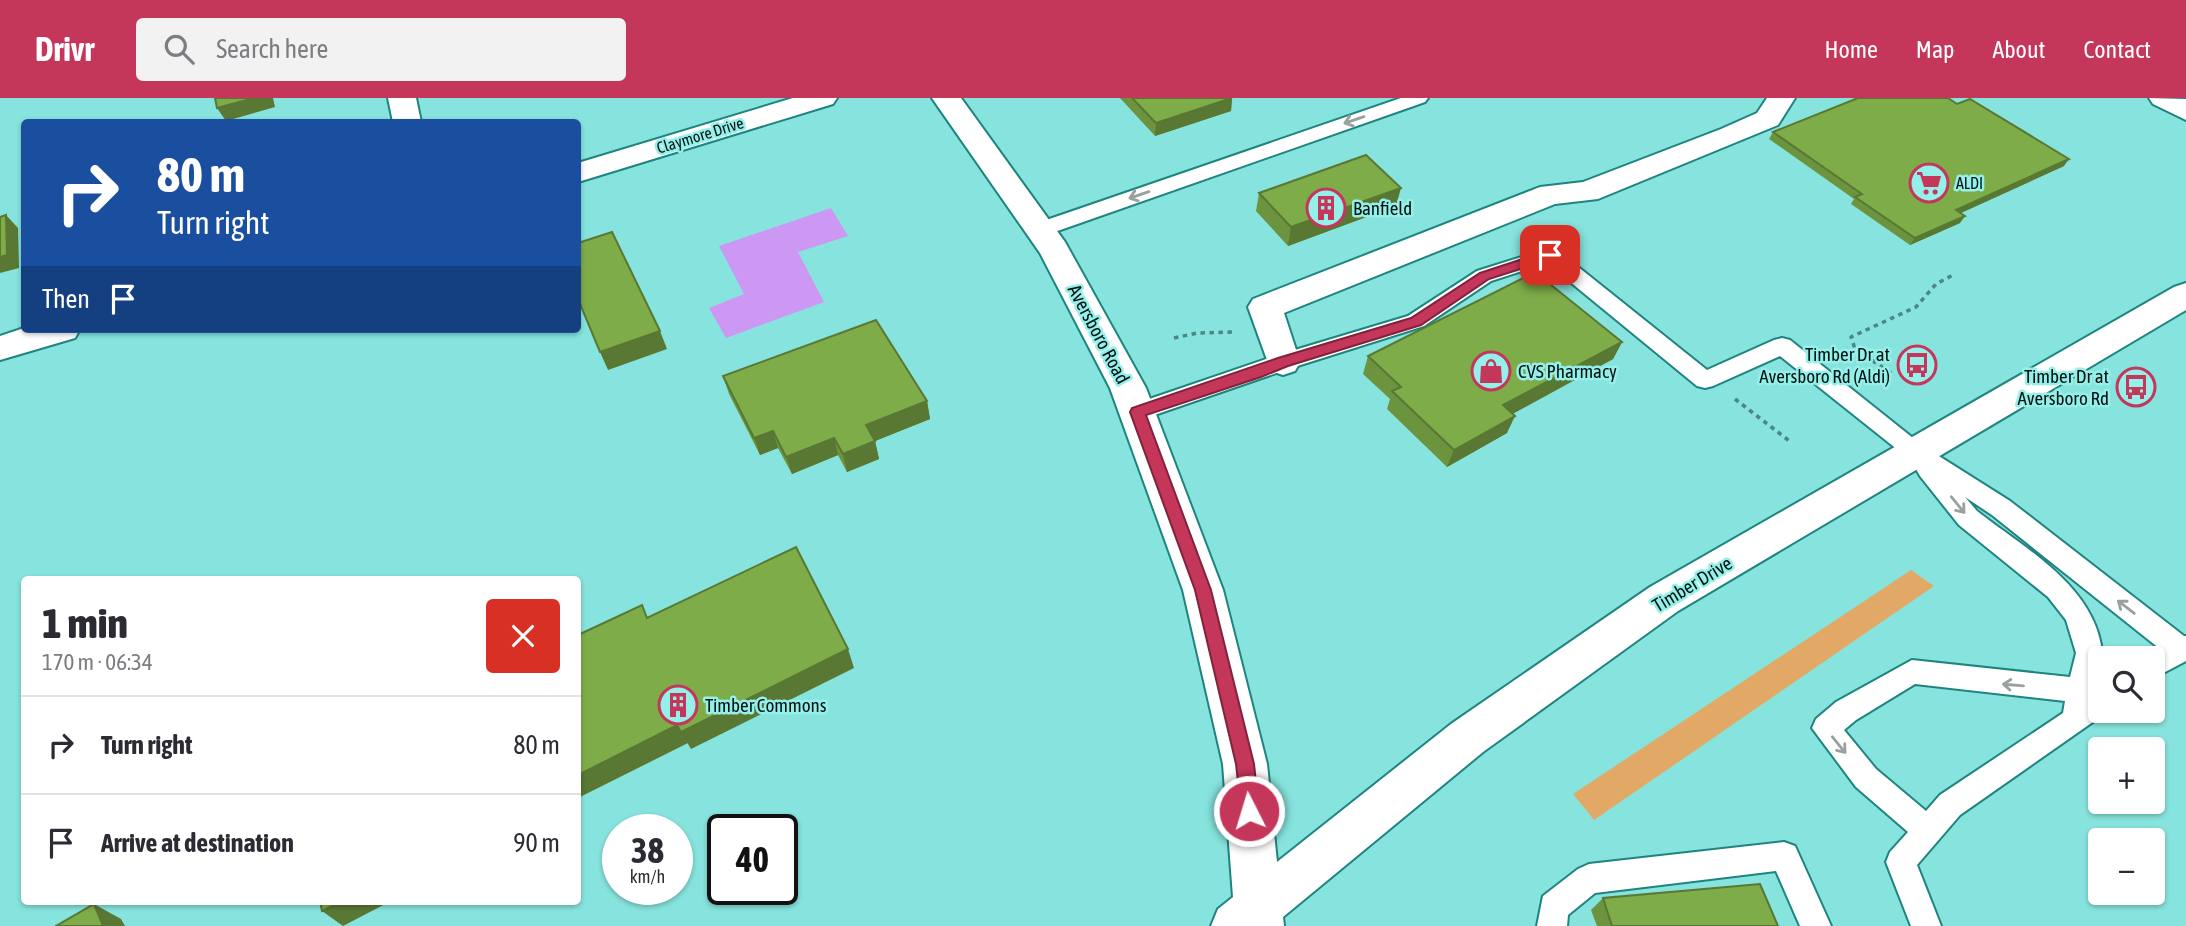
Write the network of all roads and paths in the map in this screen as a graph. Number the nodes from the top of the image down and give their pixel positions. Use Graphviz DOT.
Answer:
graph roads {
  1 [pos="402,98"];
  2 [pos="823,98"];
  3 [pos="946,98"];
  4 [pos="1419,98"];
  5 [pos="1782,98"];
  6 [pos="2163,98"];
  7 [pos="2186,111"];
  8 [pos="406,119"];
  9 [pos="581,172"];
  10 [pos="1039,230"];
  11 [pos="1953,275"];
  12 [pos="2186,295"];
  13 [pos="1241,331"];
  14 [pos="50,333"];
  15 [pos="1174,338"];
  16 [pos="0,348"];
  17 [pos="1283,362"];
  18 [pos="1891,373"];
  19 [pos="1729,394"];
  20 [pos="1137,412"];
  21 [pos="1792,443"];
  22 [pos="1915,452"];
  23 [pos="2183,648"];
  24 [pos="2088,650"];
  25 [pos="2165,659"];
  26 [pos="2088,696"];
  27 [pos="2088,700"];
  28 [pos="1928,831"];
  29 [pos="1251,920"];
  30 [pos="1552,926"];
  31 [pos="1816,926"];
  32 [pos="1926,926"];
  1 -- 8 [label="street"];
  2 -- 9 [label="street, Claymore Drive"];
  3 -- 10 [label="street, Aversboro Road"];
  4 -- 10 [label="lane, one-way"];
  5 -- 17 [label="street"];
  6 -- 7 [label="street"];
  10 -- 20 [label="street, Aversboro Road"];
  11 -- 18 [label="path"];
  12 -- 22 [label="street, Timber Drive"];
  13 -- 15 [label="path"];
  14 -- 16 [label="street"];
  17 -- 20 [label="lane"];
  17 -- 22 [label="lane"];
  19 -- 21 [label="path"];
  20 -- 29 [label="street, Aversboro Road"];
  23 -- 22 [label="lane, one-way"];
  22 -- 24 [label="lane, one-way"];
  22 -- 29 [label="street, Timber Drive"];
  23 -- 25 [label="lane"];
  26 -- 28 [label="lane, one-way"];
  27 -- 28 [label="lane"];
  28 -- 32 [label="lane"];
  30 -- 31 [label="lane"];
}
